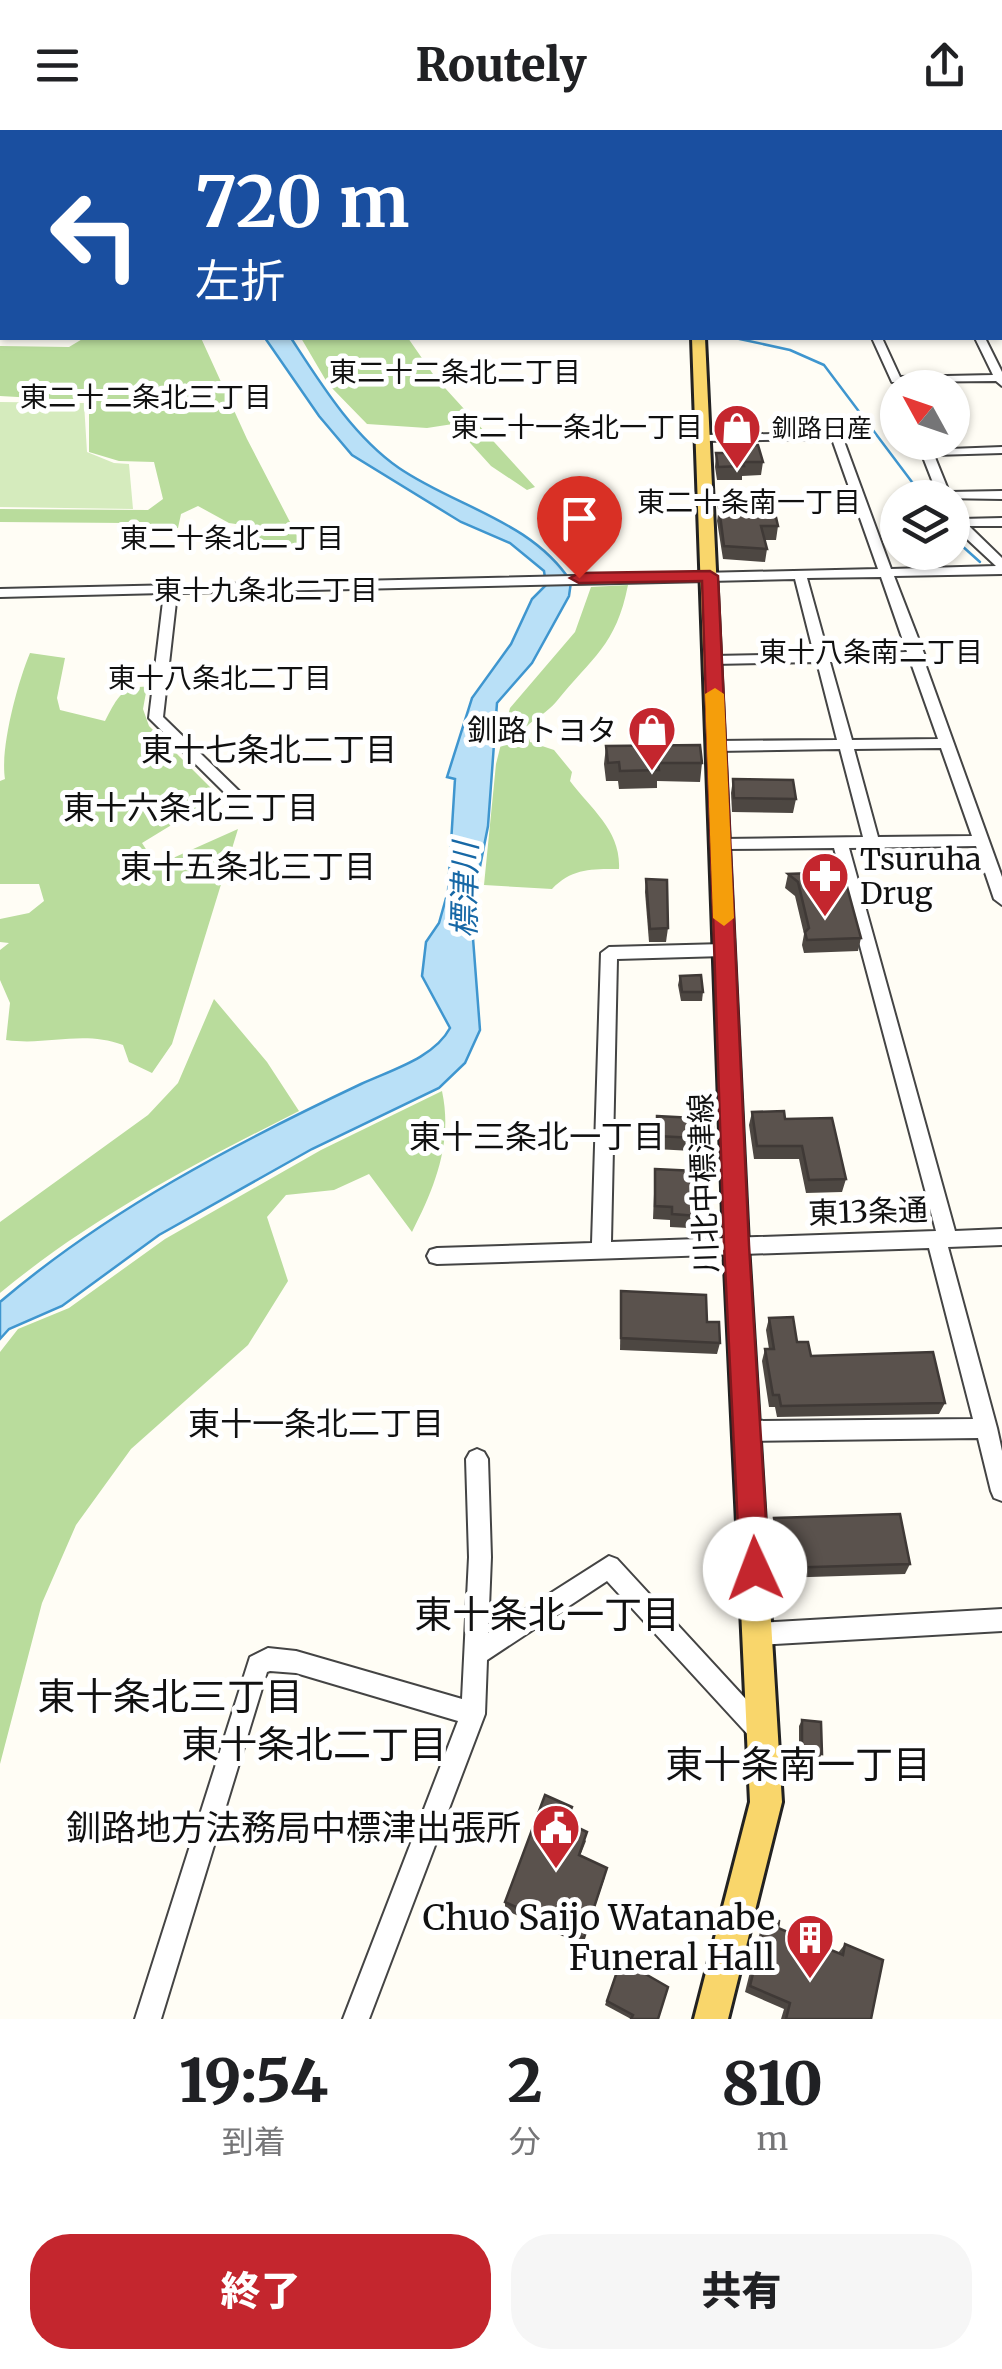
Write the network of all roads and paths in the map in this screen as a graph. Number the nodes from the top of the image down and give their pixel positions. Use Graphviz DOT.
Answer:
graph roads {
  1 [pos="698,340"];
  2 [pos="878,340"];
  3 [pos="981,340"];
  4 [pos="1001,380"];
  5 [pos="703,438"];
  6 [pos="1002,450"];
  7 [pos="938,480"];
  8 [pos="1002,495"];
  9 [pos="970,496"];
  10 [pos="970,521"];
  11 [pos="1002,522"];
  12 [pos="970,535"];
  13 [pos="1002,568"];
  14 [pos="887,572"];
  15 [pos="800,575"];
  16 [pos="710,576"];
  17 [pos="172,588"];
  18 [pos="0,593"];
  19 [pos="918,656"];
  20 [pos="820,658"];
  21 [pos="713,660"];
  22 [pos="948,743"];
  23 [pos="845,745"];
  24 [pos="718,746"];
  25 [pos="234,794"];
  26 [pos="981,841"];
  27 [pos="872,842"];
  28 [pos="840,843"];
  29 [pos="722,844"];
  30 [pos="1002,900"];
  31 [pos="724,950"];
  32 [pos="1002,1238"];
  33 [pos="942,1239"];
  34 [pos="736,1245"];
  35 [pos="601,1252"];
  36 [pos="437,1256"];
  37 [pos="987,1428"];
  38 [pos="749,1431"];
  39 [pos="477,1459"];
  40 [pos="1002,1490"];
  41 [pos="1002,1620"];
  42 [pos="758,1634"];
  43 [pos="477,1652"];
  44 [pos="474,1714"];
  45 [pos="764,1736"];
  46 [pos="148,2019"];
  47 [pos="356,2019"];
  48 [pos="712,2019"];
  1 -- 5 [label="main road, 川北中標津線"];
  2 -- 4 [label="street"];
  3 -- 4 [label="street"];
  5 -- 14 [label="street"];
  5 -- 16 [label="main road, 川北中標津線"];
  6 -- 7 [label="street"];
  8 -- 9 [label="street"];
  10 -- 11 [label="street"];
  12 -- 13 [label="street"];
  13 -- 14 [label="street"];
  14 -- 15 [label="street"];
  14 -- 19 [label="street"];
  15 -- 16 [label="street"];
  15 -- 20 [label="street"];
  16 -- 17 [label="street"];
  16 -- 21 [label="main road, 川北中標津線"];
  17 -- 18 [label="street"];
  17 -- 25 [label="street"];
  19 -- 20 [label="street"];
  19 -- 22 [label="street"];
  20 -- 21 [label="street"];
  20 -- 23 [label="street"];
  21 -- 24 [label="main road, 川北中標津線"];
  22 -- 23 [label="street"];
  22 -- 26 [label="street"];
  23 -- 24 [label="street"];
  23 -- 27 [label="street"];
  24 -- 29 [label="main road, 川北中標津線"];
  26 -- 27 [label="street"];
  26 -- 30 [label="street"];
  27 -- 28 [label="street"];
  28 -- 29 [label="street"];
  28 -- 33 [label="street"];
  29 -- 31 [label="main road, 川北中標津線"];
  31 -- 34 [label="main road, 川北中標津線"];
  31 -- 35 [label="street"];
  32 -- 33 [label="street, 東13条通"];
  33 -- 34 [label="street, 東13条通"];
  33 -- 37 [label="street"];
  34 -- 35 [label="street, 東13条通"];
  34 -- 38 [label="main road, 川北中標津線"];
  35 -- 36 [label="street, 東13条通"];
  37 -- 38 [label="street"];
  37 -- 40 [label="street"];
  38 -- 42 [label="main road, 川北中標津線"];
  39 -- 43 [label="street"];
  41 -- 42 [label="street"];
  42 -- 45 [label="main road, 川北中標津線"];
  43 -- 44 [label="street"];
  43 -- 45 [label="street"];
  44 -- 46 [label="street"];
  44 -- 47 [label="street"];
  45 -- 48 [label="main road, 川北中標津線"];
}
